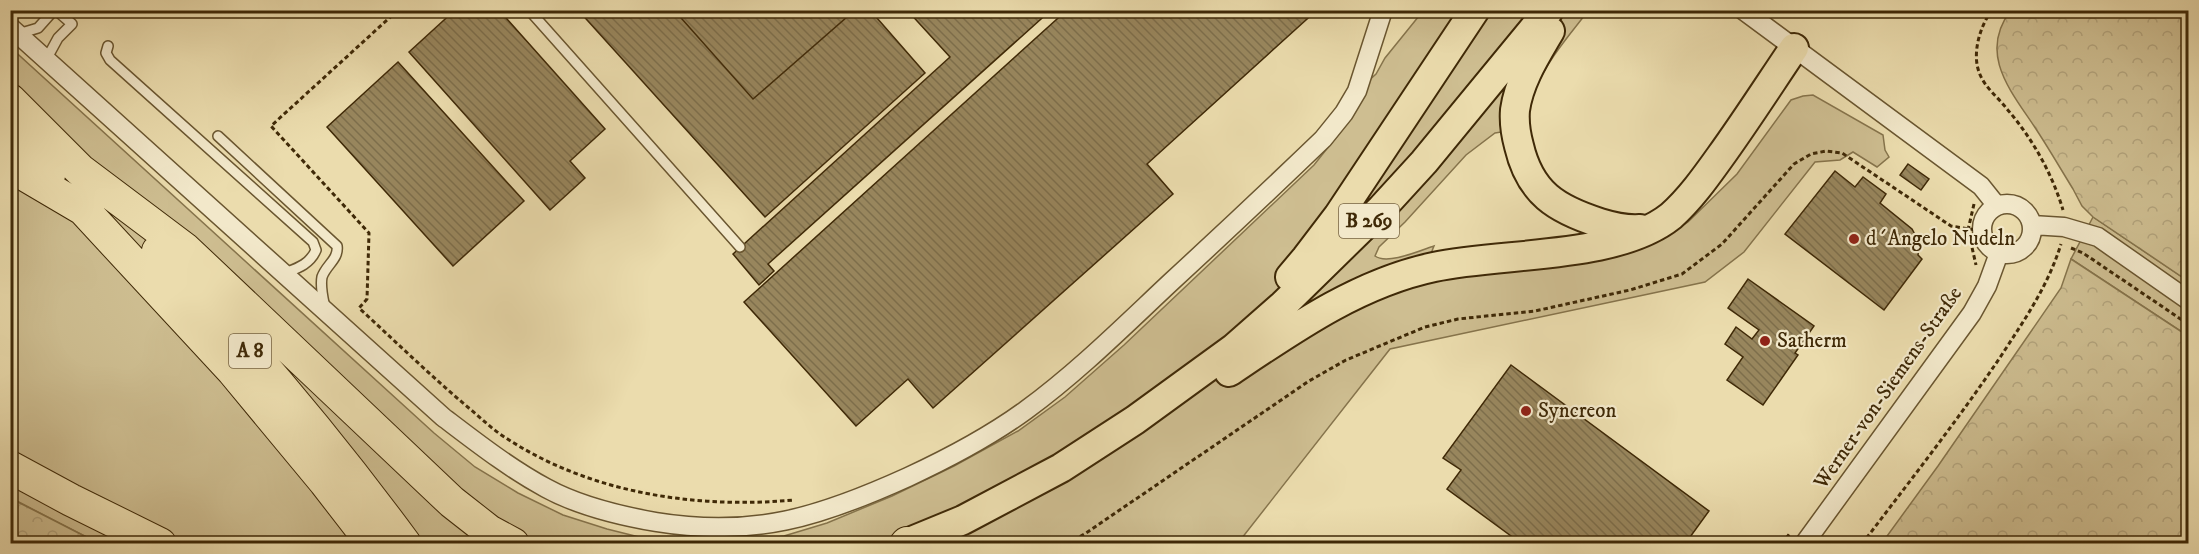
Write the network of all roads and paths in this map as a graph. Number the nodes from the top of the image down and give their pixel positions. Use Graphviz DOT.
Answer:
graph roads {
  1 [pos="55,10"];
  2 [pos="398,10"];
  3 [pos="529,10"];
  4 [pos="1383,10"];
  5 [pos="1475,10"];
  6 [pos="1549,10"];
  7 [pos="1562,10"];
  8 [pos="1743,10"];
  9 [pos="1992,10"];
  10 [pos="14,31"];
  11 [pos="108,46"];
  12 [pos="1794,48"];
  13 [pos="46,60"];
  14 [pos="10,100"];
  15 [pos="23,131"];
  16 [pos="218,136"];
  17 [pos="10,166"];
  18 [pos="80,171"];
  19 [pos="1981,186"];
  20 [pos="1998,206"];
  21 [pos="83,209"];
  22 [pos="2032,225"];
  23 [pos="1652,229"];
  24 [pos="1975,230"];
  25 [pos="2062,236"];
  26 [pos="740,247"];
  27 [pos="1999,253"];
  28 [pos="285,273"];
  29 [pos="1974,273"];
  30 [pos="2188,300"];
  31 [pos="325,310"];
  32 [pos="2188,324"];
  33 [pos="1160,410"];
  34 [pos="10,466"];
  35 [pos="10,480"];
  36 [pos="799,499"];
  37 [pos="1796,525"];
  38 [pos="131,543"];
  39 [pos="160,543"];
  40 [pos="373,543"];
  41 [pos="405,543"];
  42 [pos="513,543"];
  43 [pos="906,543"];
  44 [pos="939,543"];
  45 [pos="1067,543"];
  46 [pos="1782,543"];
  47 [pos="1804,543"];
  48 [pos="1862,543"];
  1 -- 10 [label="lane"];
  1 -- 13 [label="lane"];
  2 -- 36 [label="path"];
  3 -- 26 [label="lane"];
  4 -- 31 [label="street"];
  5 -- 33 [label="main road"];
  6 -- 33 [label="main road, B 269 / B 269"];
  7 -- 23 [label="main road"];
  7 -- 33 [label="main road"];
  8 -- 12 [label="street"];
  9 -- 25 [label="path"];
  10 -- 13 [label="street"];
  11 -- 28 [label="lane"];
  12 -- 19 [label="street"];
  12 -- 23 [label="main road"];
  13 -- 28 [label="street"];
  14 -- 15 [label="highway, A 8"];
  15 -- 18 [label="highway, A 8"];
  15 -- 21 [label="highway, A 8"];
  16 -- 31 [label="lane"];
  17 -- 21 [label="highway"];
  18 -- 41 [label="highway, A 8 / A 8"];
  18 -- 42 [label="highway"];
  19 -- 20 [label="street"];
  19 -- 24 [label="path"];
  20 -- 22 [label="street"];
  20 -- 24 [label="street"];
  21 -- 40 [label="highway, A 8"];
  22 -- 25 [label="street"];
  22 -- 27 [label="street"];
  23 -- 33 [label="main road"];
  24 -- 27 [label="street"];
  24 -- 29 [label="path"];
  24 -- 45 [label="path"];
  25 -- 30 [label="street"];
  25 -- 32 [label="path"];
  25 -- 48 [label="path"];
  27 -- 47 [label="street, Werner-von-Siemens-Straße"];
  28 -- 31 [label="street"];
  33 -- 43 [label="main road, B 269 / B 269"];
  33 -- 44 [label="main road"];
  34 -- 39 [label="highway"];
  35 -- 38 [label="highway"];
  37 -- 46 [label="path"];
}
